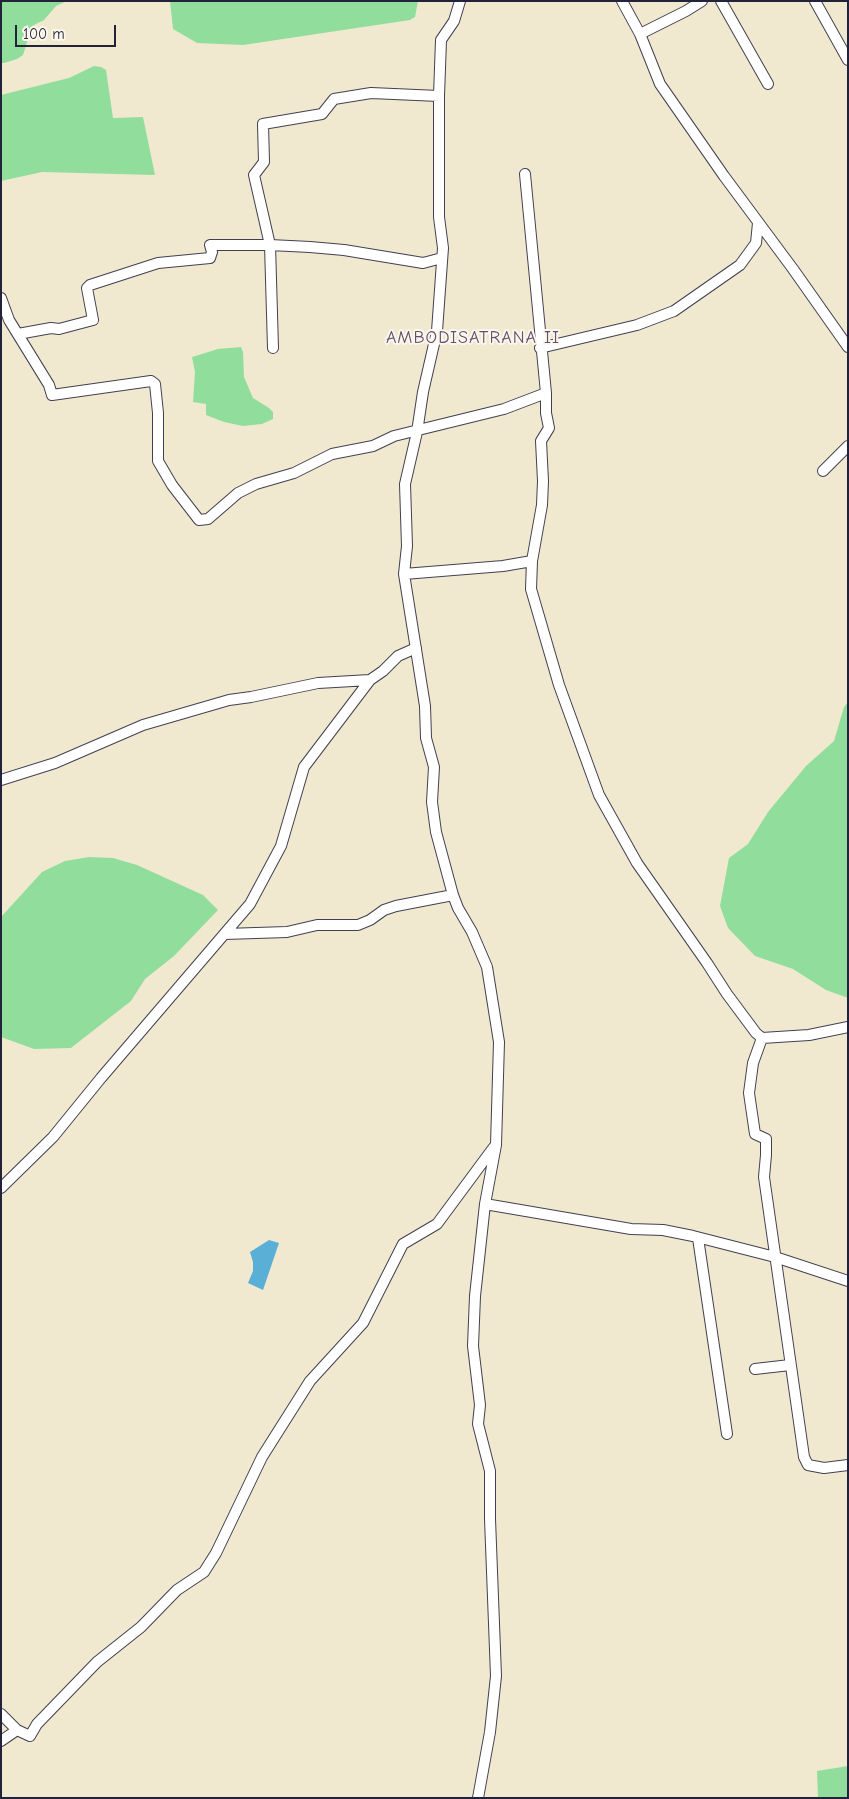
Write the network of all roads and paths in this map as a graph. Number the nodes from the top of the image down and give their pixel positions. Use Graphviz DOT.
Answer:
graph roads {
  1 [pos="460,1"];
  2 [pos="622,1"];
  3 [pos="702,1"];
  4 [pos="722,1"];
  5 [pos="815,1"];
  6 [pos="640,34"];
  7 [pos="848,60"];
  8 [pos="768,84"];
  9 [pos="439,96"];
  10 [pos="525,174"];
  11 [pos="758,223"];
  12 [pos="270,245"];
  13 [pos="442,258"];
  14 [pos="1,298"];
  15 [pos="18,334"];
  16 [pos="848,347"];
  17 [pos="273,348"];
  18 [pos="540,348"];
  19 [pos="546,393"];
  20 [pos="417,432"];
  21 [pos="848,446"];
  22 [pos="823,472"];
  23 [pos="532,560"];
  24 [pos="404,574"];
  25 [pos="416,648"];
  26 [pos="370,680"];
  27 [pos="1,780"];
  28 [pos="453,895"];
  29 [pos="225,934"];
  30 [pos="848,1028"];
  31 [pos="762,1038"];
  32 [pos="496,1145"];
  33 [pos="1,1188"];
  34 [pos="485,1204"];
  35 [pos="698,1238"];
  36 [pos="775,1256"];
  37 [pos="848,1281"];
  38 [pos="790,1364"];
  39 [pos="755,1370"];
  40 [pos="727,1434"];
  41 [pos="848,1465"];
  42 [pos="1,1714"];
  43 [pos="17,1730"];
  44 [pos="1,1741"];
  45 [pos="478,1798"];
  1 -- 9 [label="street"];
  2 -- 6 [label="street"];
  3 -- 6 [label="street"];
  4 -- 8 [label="street"];
  5 -- 7 [label="street"];
  6 -- 11 [label="street"];
  9 -- 12 [label="street"];
  9 -- 13 [label="street"];
  10 -- 18 [label="street"];
  11 -- 16 [label="street"];
  11 -- 18 [label="street"];
  12 -- 13 [label="street"];
  12 -- 15 [label="street"];
  12 -- 17 [label="street"];
  13 -- 20 [label="street"];
  14 -- 15 [label="street"];
  15 -- 20 [label="street"];
  18 -- 19 [label="street"];
  19 -- 20 [label="street"];
  19 -- 23 [label="street"];
  20 -- 24 [label="street"];
  21 -- 22 [label="street"];
  23 -- 24 [label="street"];
  23 -- 31 [label="street"];
  24 -- 25 [label="street"];
  25 -- 26 [label="street"];
  25 -- 28 [label="street"];
  26 -- 27 [label="street"];
  26 -- 29 [label="street"];
  28 -- 29 [label="street"];
  28 -- 32 [label="street"];
  29 -- 33 [label="street"];
  30 -- 31 [label="street"];
  31 -- 36 [label="street"];
  32 -- 34 [label="street"];
  32 -- 43 [label="street"];
  34 -- 35 [label="street"];
  34 -- 45 [label="street"];
  35 -- 36 [label="street"];
  35 -- 40 [label="street"];
  36 -- 37 [label="street"];
  36 -- 38 [label="street"];
  38 -- 39 [label="street"];
  38 -- 41 [label="street"];
  42 -- 43 [label="street"];
  43 -- 44 [label="street"];
}
